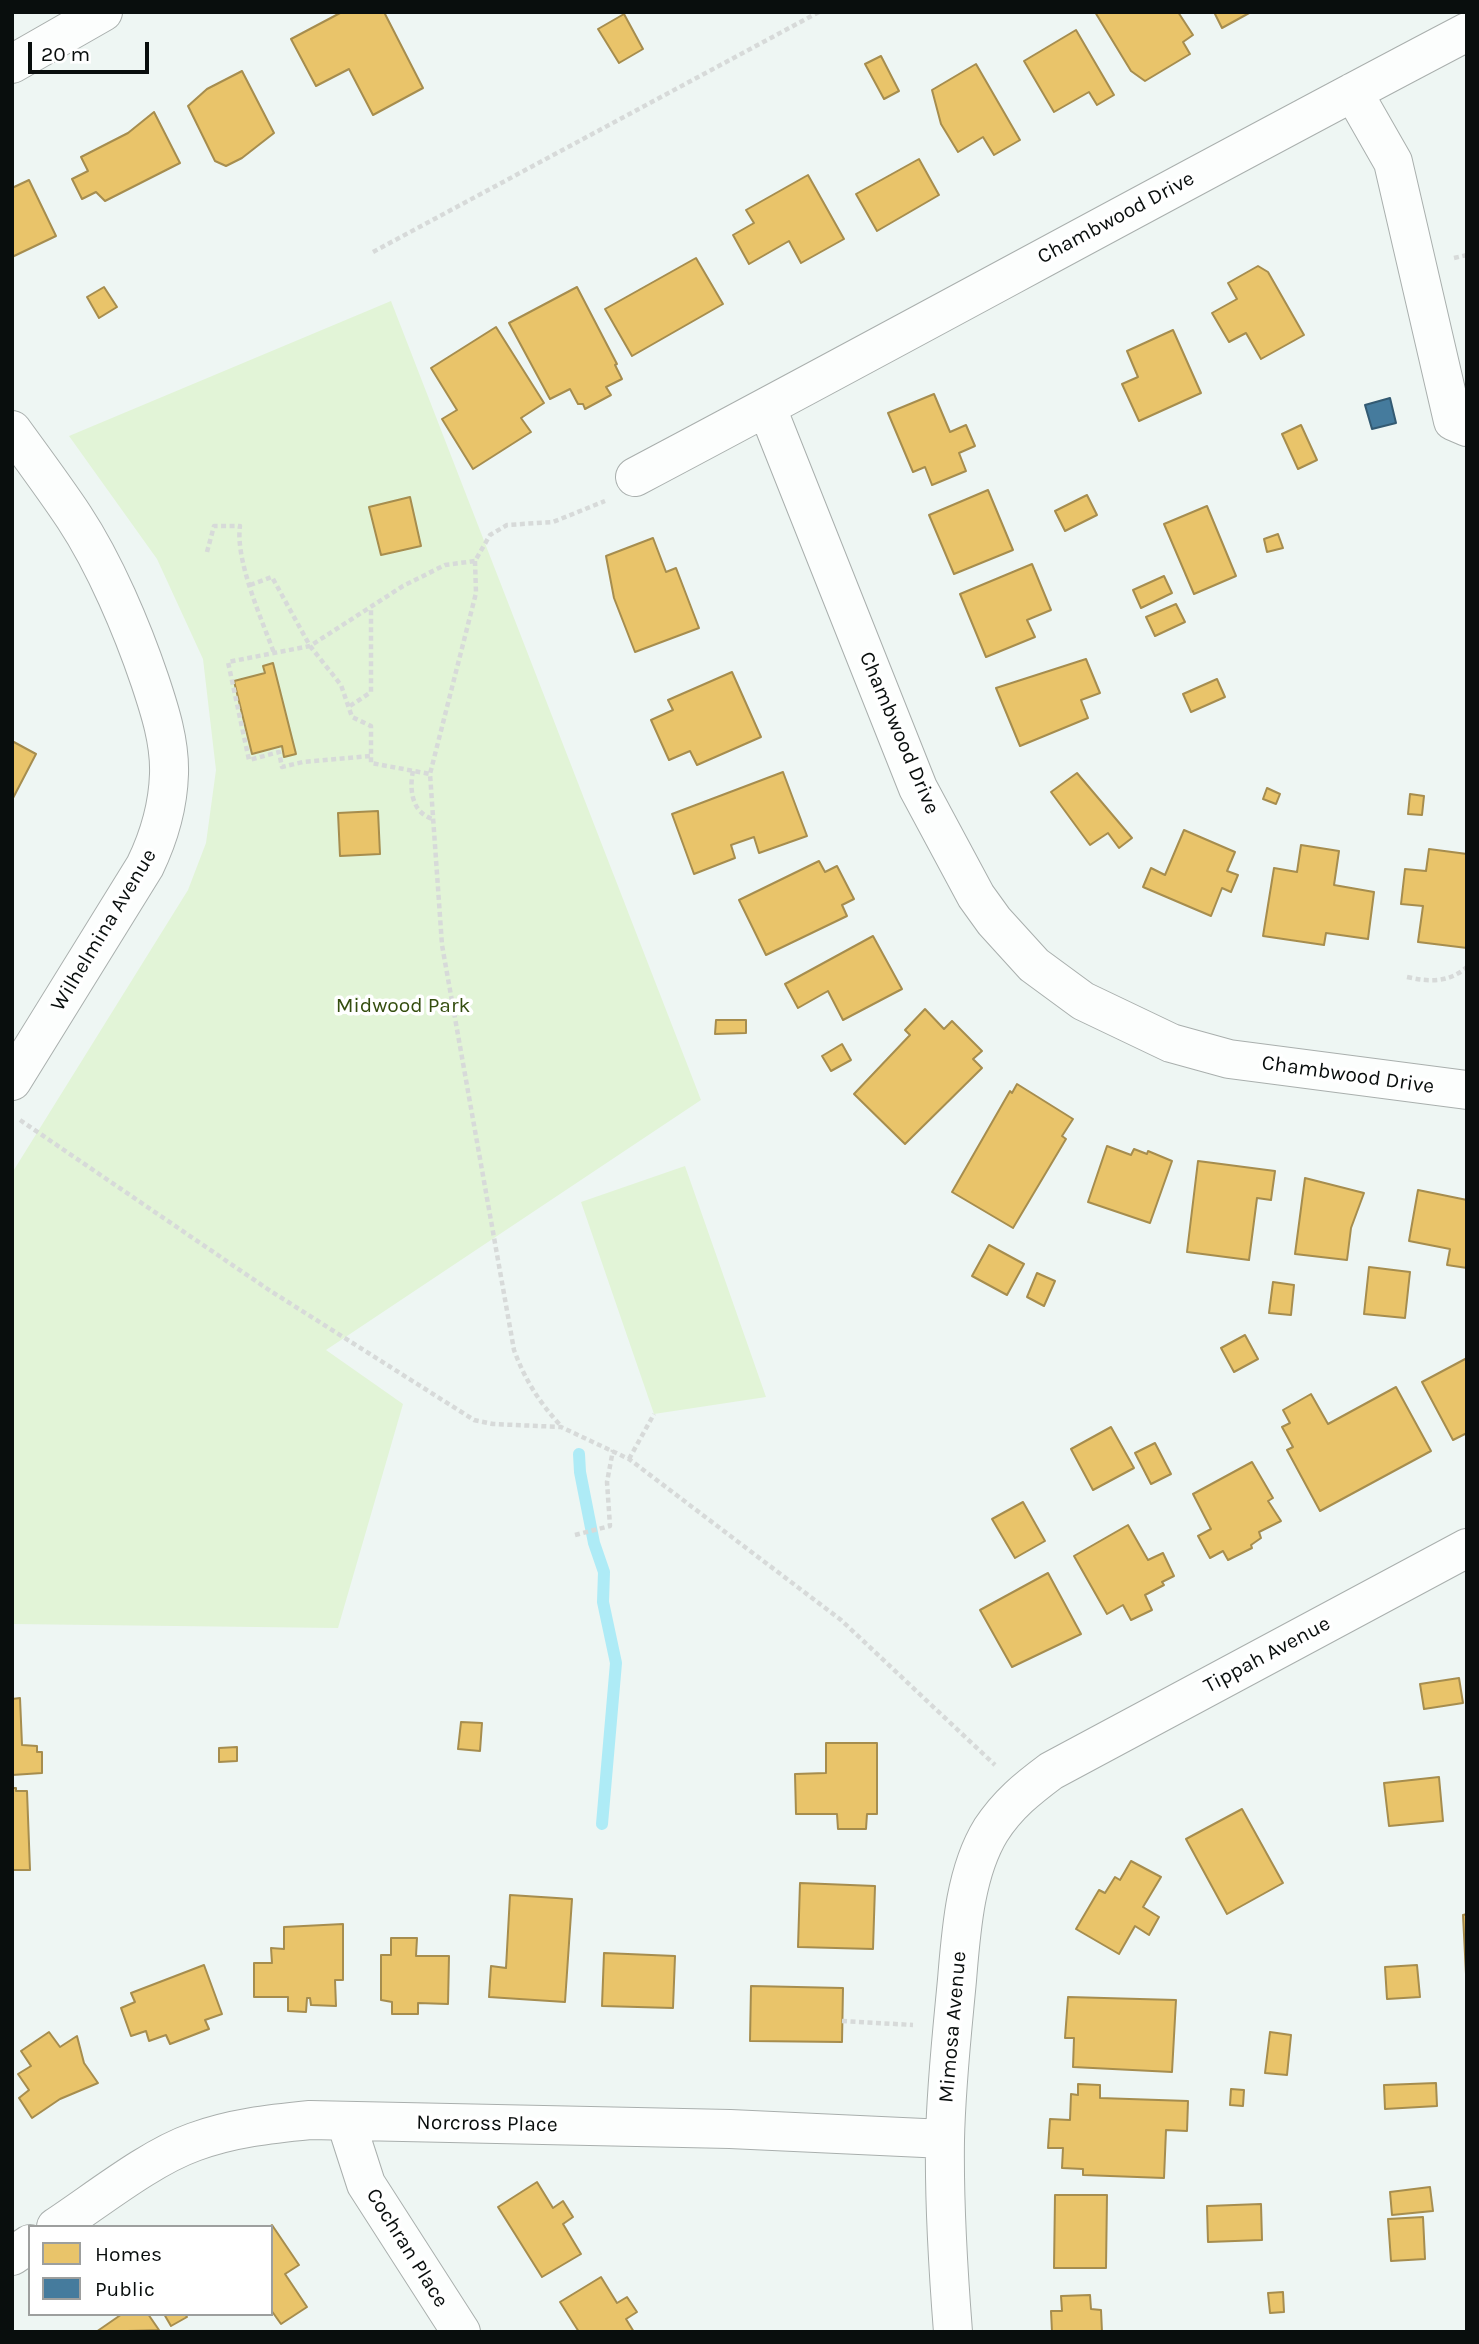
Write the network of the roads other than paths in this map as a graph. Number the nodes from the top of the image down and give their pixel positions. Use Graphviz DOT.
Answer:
graph roads {
  1 [pos="103,12"];
  2 [pos="1467,32"];
  3 [pos="12,64"];
  4 [pos="1353,92"];
  5 [pos="767,408"];
  6 [pos="1467,426"];
  7 [pos="12,430"];
  8 [pos="635,477"];
  9 [pos="12,1081"];
  10 [pos="1467,1090"];
  11 [pos="1467,1548"];
  12 [pos="1067,1762"];
  13 [pos="346,2122"];
  14 [pos="945,2139"];
  15 [pos="59,2225"];
  16 [pos="28,2245"];
  17 [pos="12,2256"];
  18 [pos="461,2332"];
  19 [pos="953,2332"];
  1 -- 3 [label="street"];
  2 -- 4 [label="street, Chambwood Drive"];
  4 -- 5 [label="street, Chambwood Drive"];
  4 -- 6 [label="street"];
  5 -- 8 [label="street, Chambwood Drive"];
  5 -- 10 [label="street, Chambwood Drive"];
  7 -- 9 [label="street, Wilhelmina Avenue"];
  11 -- 12 [label="street, Tippah Avenue"];
  12 -- 14 [label="street, Mimosa Avenue"];
  13 -- 14 [label="street, Norcross Place"];
  13 -- 15 [label="street, Norcross Place"];
  13 -- 18 [label="street, Cochran Place"];
  14 -- 19 [label="street, Mimosa Avenue"];
  16 -- 17 [label="street"];
}
